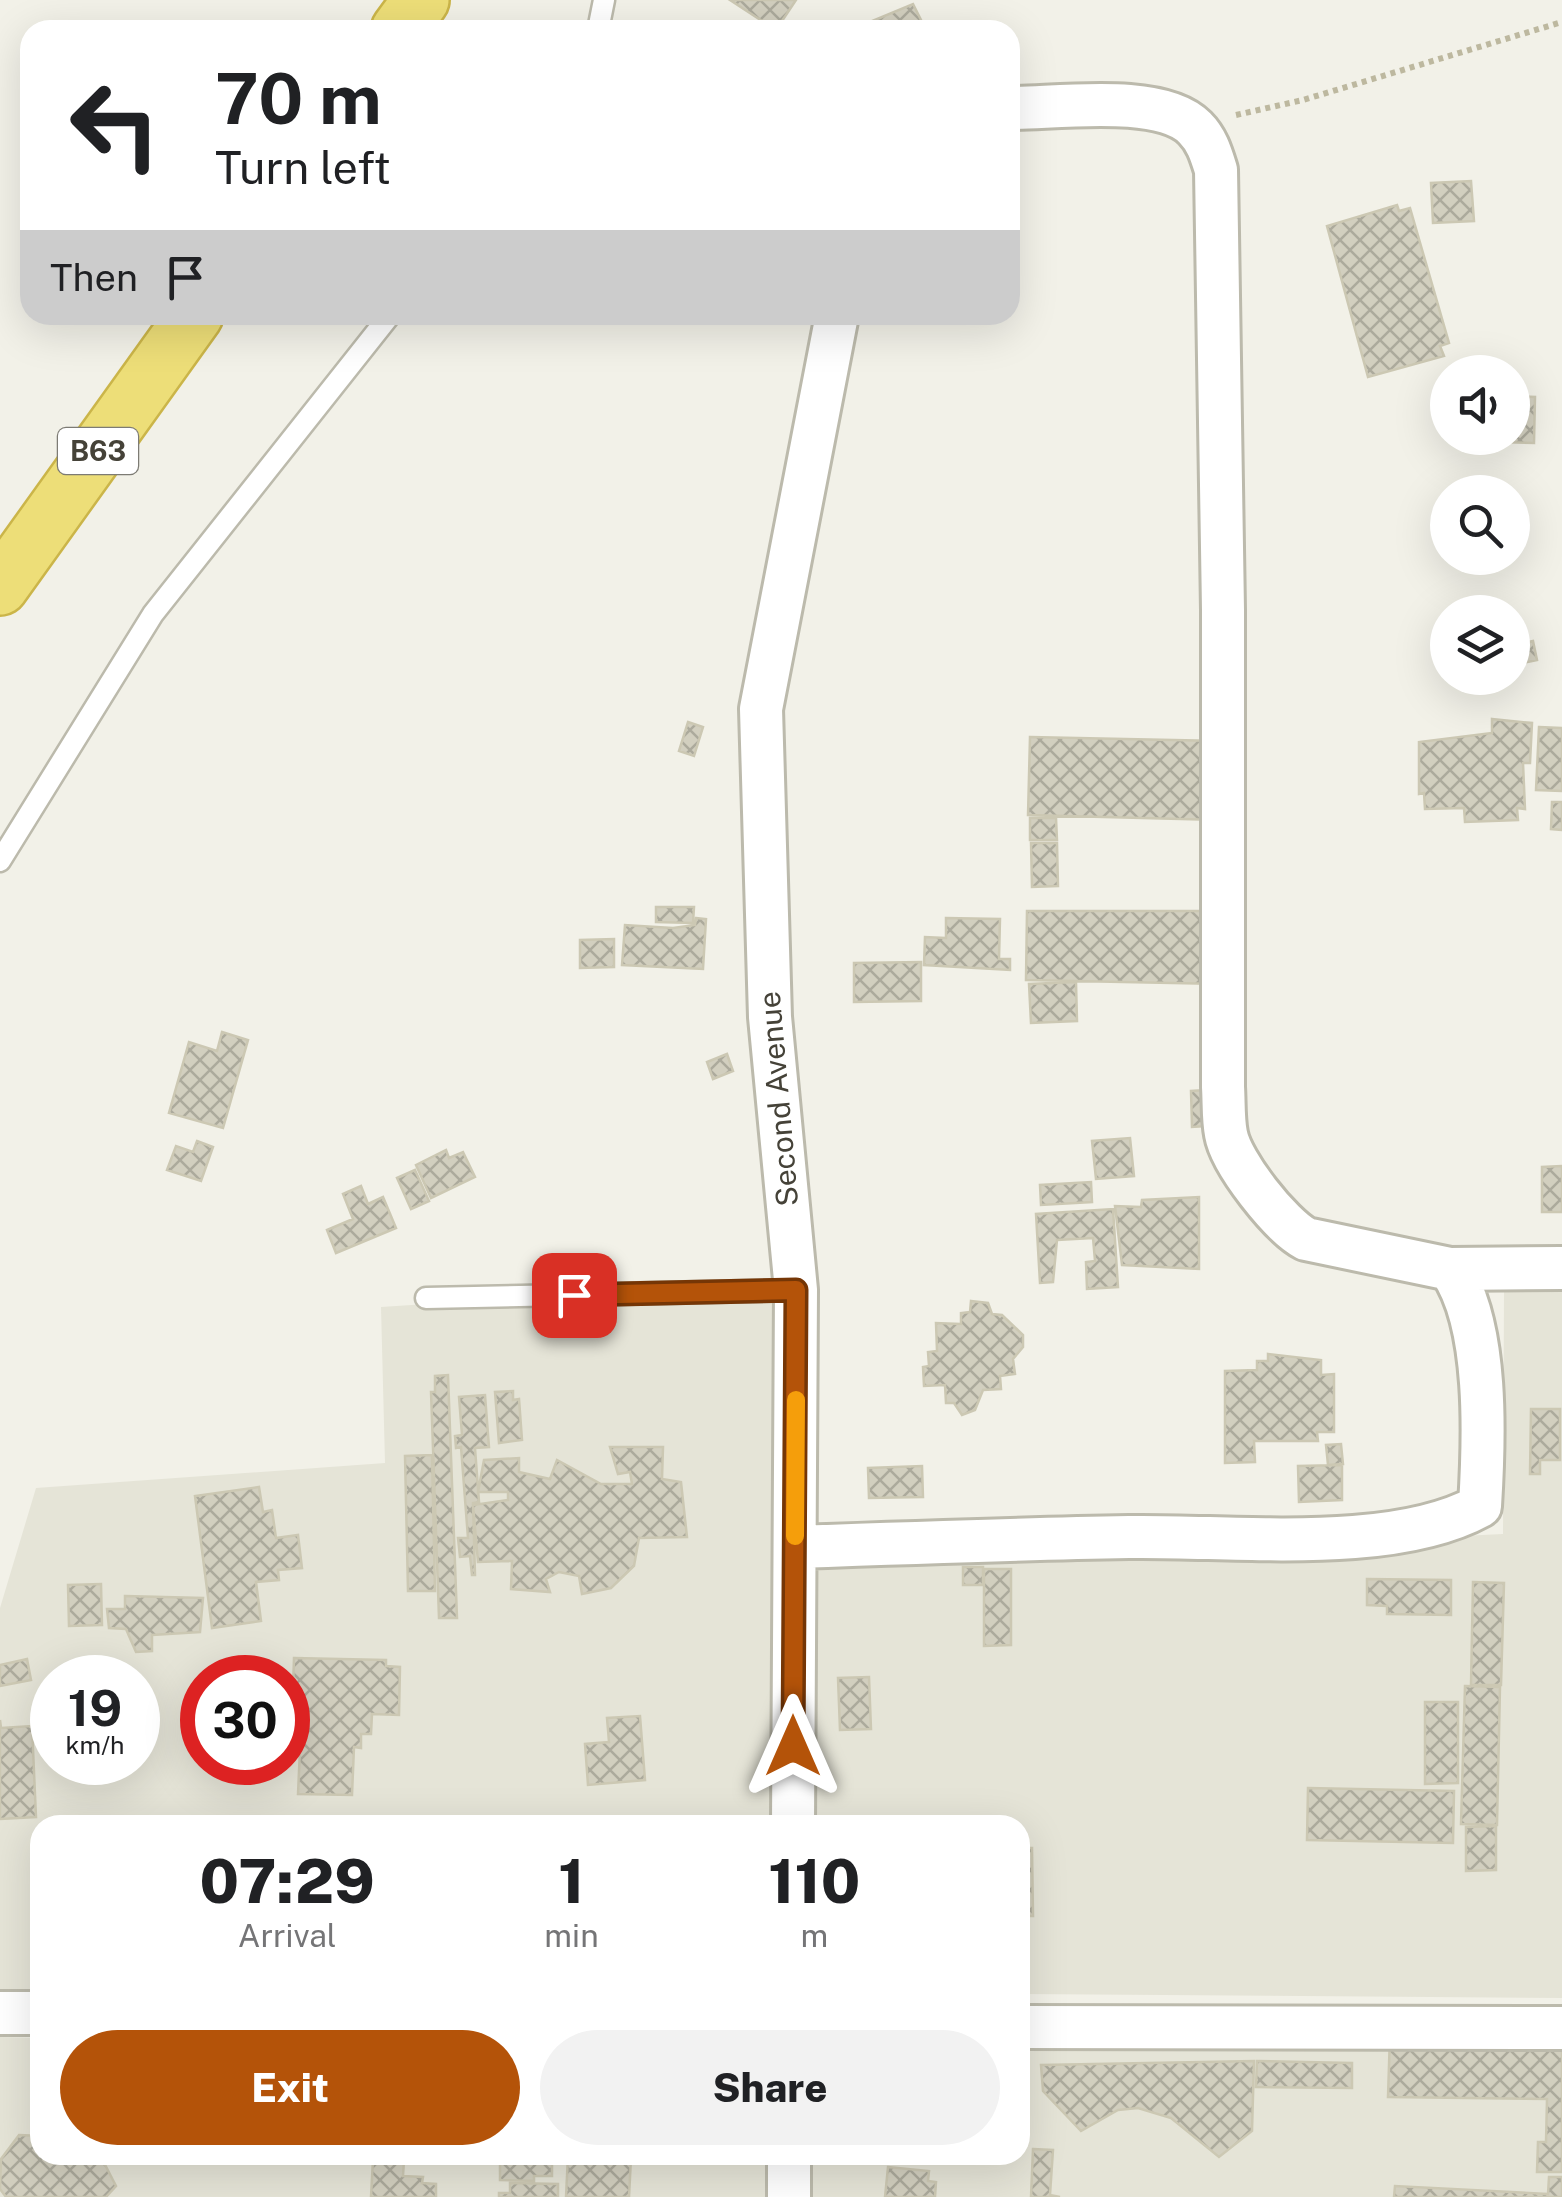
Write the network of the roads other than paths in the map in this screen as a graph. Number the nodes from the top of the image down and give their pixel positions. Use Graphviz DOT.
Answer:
graph roads {
  1 [pos="1020,108"];
  2 [pos="188,325"];
  3 [pos="382,325"];
  4 [pos="835,325"];
  5 [pos="0,587"];
  6 [pos="0,861"];
  7 [pos="1562,1268"];
  8 [pos="1450,1269"];
  9 [pos="796,1290"];
  10 [pos="426,1298"];
  11 [pos="795,1547"];
  12 [pos="792,1815"];
  13 [pos="0,2013"];
  14 [pos="30,2013"];
  15 [pos="1030,2027"];
  16 [pos="1562,2028"];
  17 [pos="789,2165"];
  18 [pos="789,2197"];
  1 -- 8 [label="street"];
  2 -- 5 [label="highway, B63"];
  3 -- 6 [label="lane"];
  4 -- 9 [label="street, Second Avenue"];
  7 -- 8 [label="street"];
  8 -- 11 [label="street"];
  9 -- 10 [label="lane"];
  9 -- 11 [label="street, Second Avenue"];
  11 -- 12 [label="street, Second Avenue"];
  13 -- 14 [label="street"];
  15 -- 16 [label="street"];
  17 -- 18 [label="street"];
}
